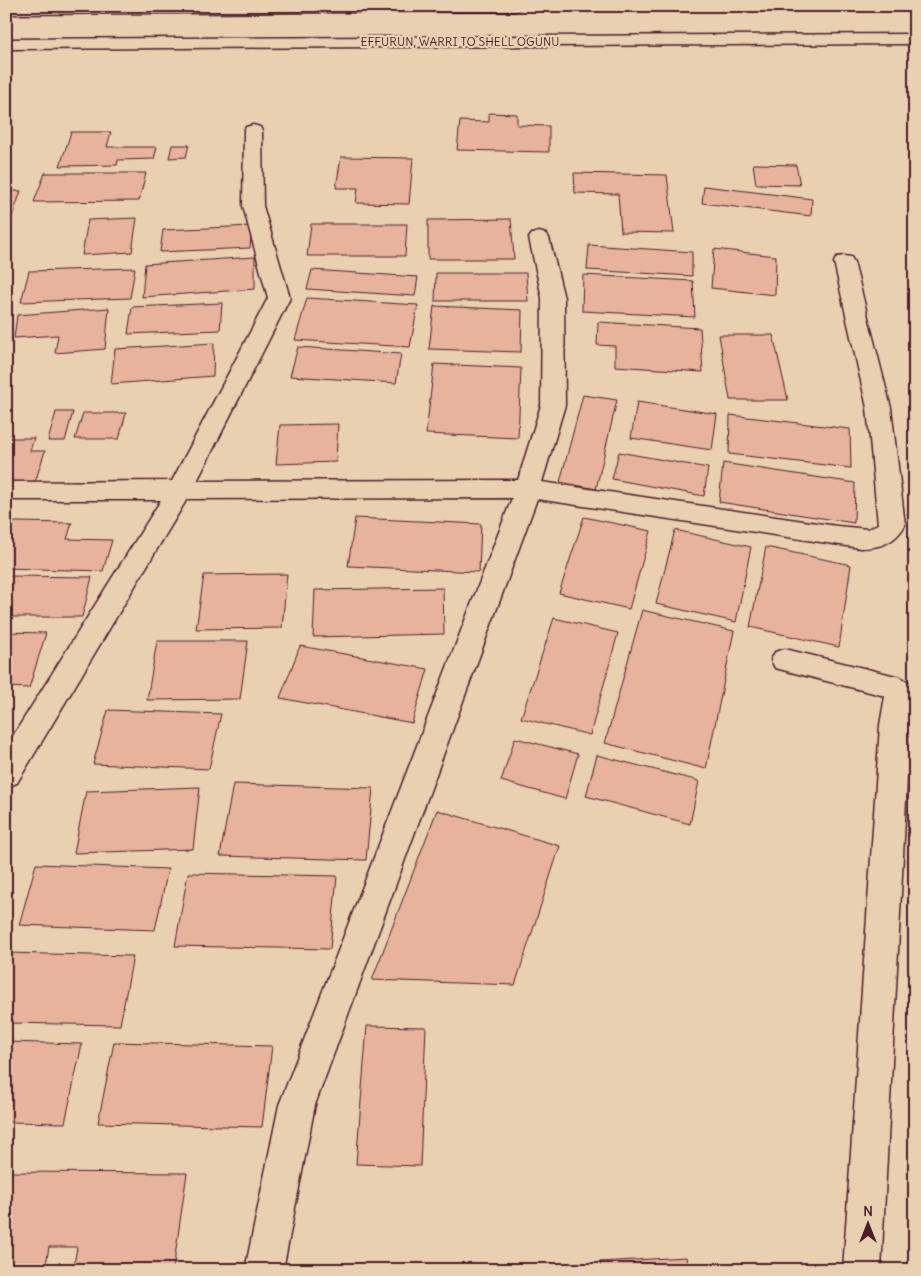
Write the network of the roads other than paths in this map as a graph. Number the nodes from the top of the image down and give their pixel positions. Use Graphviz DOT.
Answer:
graph roads {
  1 [pos="516,6"];
  2 [pos="6,10"];
  3 [pos="915,39"];
  4 [pos="6,44"];
  5 [pos="253,131"];
  6 [pos="539,238"];
  7 [pos="844,262"];
  8 [pos="528,489"];
  9 [pos="6,491"];
  10 [pos="179,492"];
  11 [pos="785,660"];
  12 [pos="6,774"];
  13 [pos="264,1270"];
  14 [pos="862,1270"];
  1 -- 2 [label="street"];
  3 -- 4 [label="street, EFFURUN, WARRI TO SHELL OGUNU"];
  5 -- 10 [label="street"];
  6 -- 8 [label="street"];
  7 -- 8 [label="street"];
  8 -- 10 [label="street"];
  8 -- 13 [label="street"];
  9 -- 10 [label="street"];
  10 -- 12 [label="street"];
  11 -- 14 [label="street"];
}
